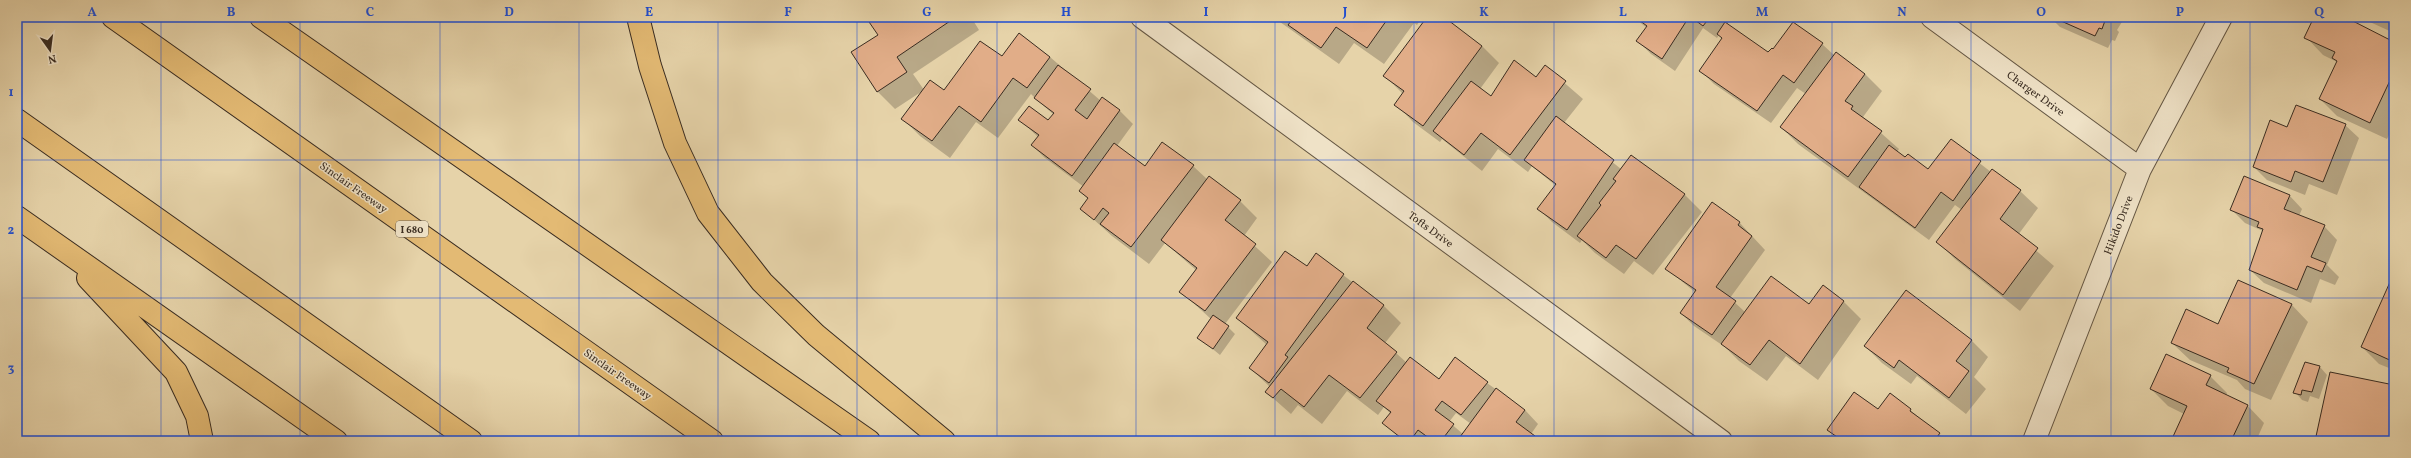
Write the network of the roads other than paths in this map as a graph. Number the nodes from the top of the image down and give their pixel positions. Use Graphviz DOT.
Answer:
graph roads {
  1 [pos="112,17"];
  2 [pos="261,17"];
  3 [pos="638,17"];
  4 [pos="1142,17"];
  5 [pos="1932,17"];
  6 [pos="2221,17"];
  7 [pos="17,120"];
  8 [pos="2140,169"];
  9 [pos="17,217"];
  10 [pos="56,244"];
  11 [pos="202,441"];
  12 [pos="336,441"];
  13 [pos="471,441"];
  14 [pos="712,441"];
  15 [pos="869,441"];
  16 [pos="944,441"];
  17 [pos="1721,441"];
  18 [pos="2034,441"];
  1 -- 14 [label="highway, Sinclair Freeway / I 680"];
  2 -- 15 [label="highway"];
  3 -- 16 [label="highway"];
  4 -- 17 [label="street, Tofts Drive"];
  5 -- 8 [label="street, Charger Drive"];
  6 -- 8 [label="street, Hikido Drive"];
  7 -- 13 [label="highway"];
  8 -- 18 [label="street, Hikido Drive"];
  9 -- 10 [label="highway"];
  10 -- 11 [label="highway"];
  10 -- 12 [label="highway"];
}
